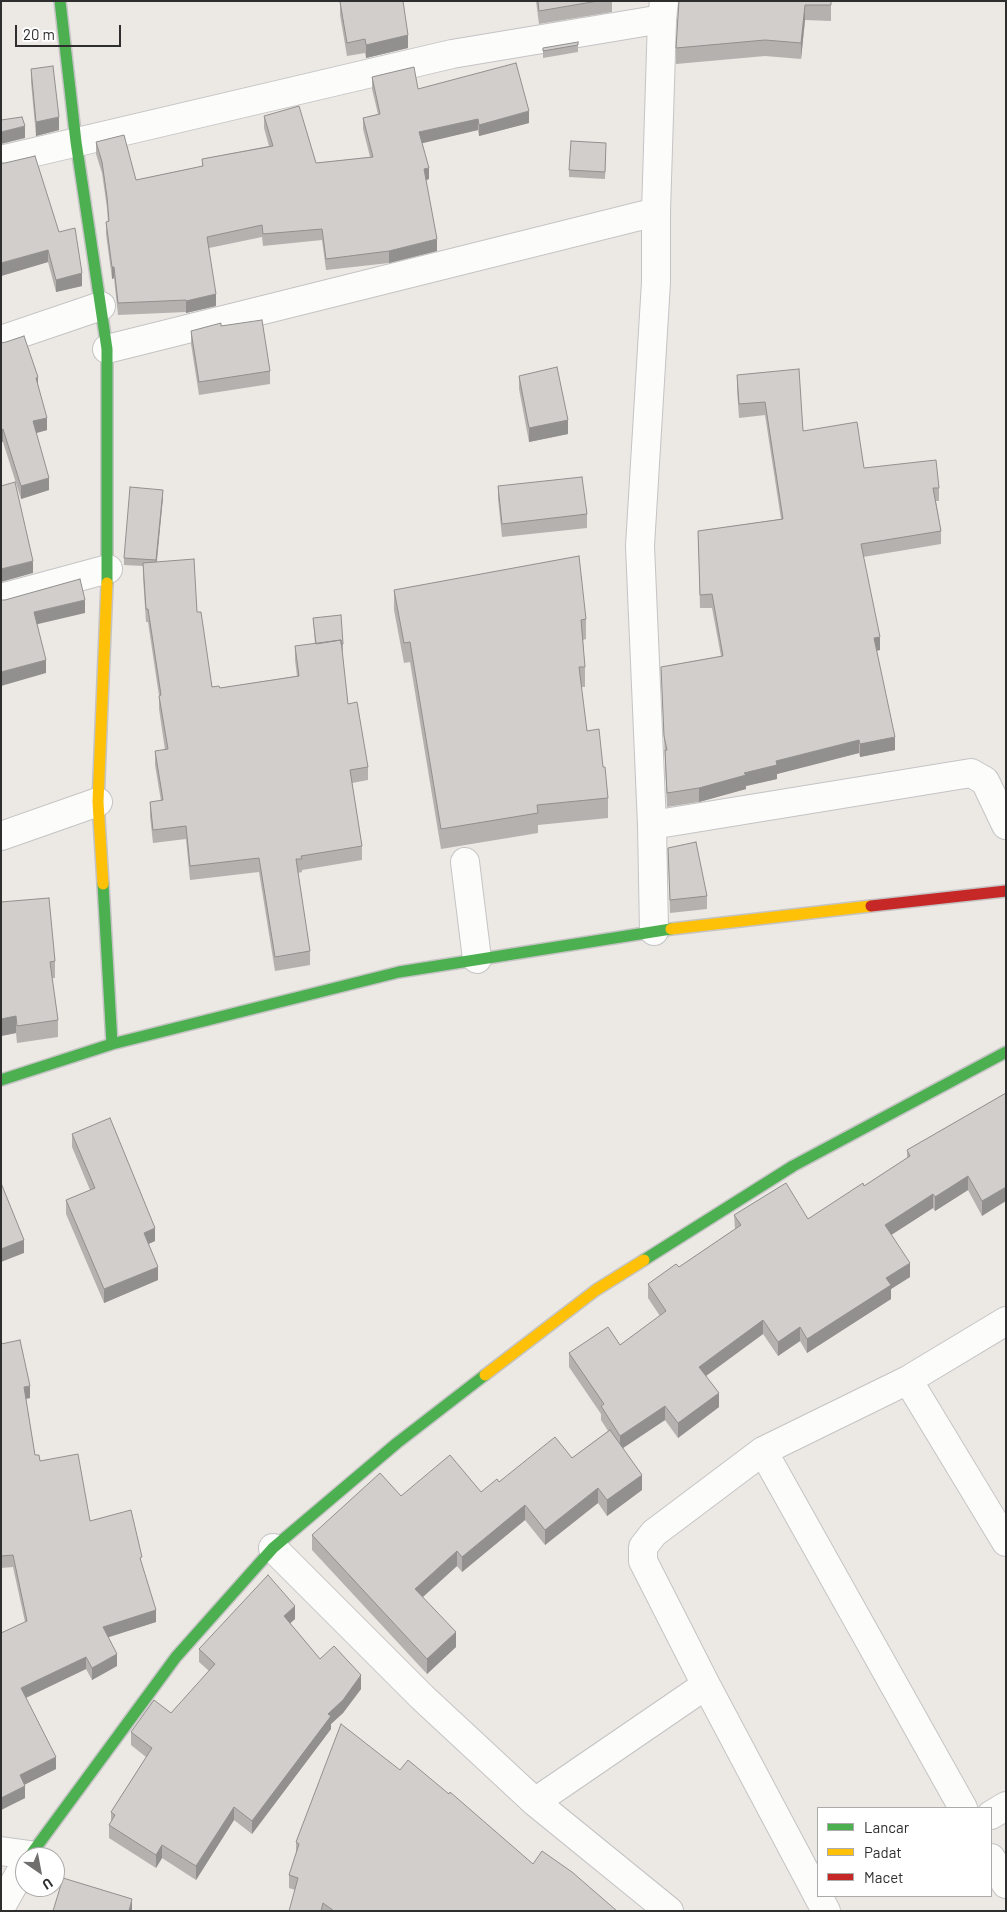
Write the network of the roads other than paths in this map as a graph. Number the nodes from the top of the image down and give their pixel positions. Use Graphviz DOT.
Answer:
graph roads {
  1 [pos="60,1"];
  2 [pos="663,10"];
  3 [pos="76,142"];
  4 [pos="1,160"];
  5 [pos="656,212"];
  6 [pos="101,306"];
  7 [pos="1,340"];
  8 [pos="107,349"];
  9 [pos="108,569"];
  10 [pos="1,598"];
  11 [pos="98,802"];
  12 [pos="652,825"];
  13 [pos="1006,825"];
  14 [pos="1,836"];
  15 [pos="465,862"];
  16 [pos="1006,891"];
  17 [pos="654,931"];
  18 [pos="478,959"];
  19 [pos="112,1044"];
  20 [pos="1006,1052"];
  21 [pos="1,1080"];
  22 [pos="1006,1321"];
  23 [pos="908,1380"];
  24 [pos="763,1451"];
  25 [pos="1006,1542"];
  26 [pos="273,1548"];
  27 [pos="706,1685"];
  28 [pos="535,1802"];
  29 [pos="1006,1806"];
  30 [pos="962,1807"];
  31 [pos="992,1814"];
  32 [pos="37,1847"];
  33 [pos="1,1851"];
  34 [pos="15,1855"];
  35 [pos="992,1860"];
  36 [pos="15,1882"];
  37 [pos="1006,1884"];
  38 [pos="817,1894"];
  39 [pos="1,1907"];
  40 [pos="670,1911"];
  1 -- 3 [label="street"];
  2 -- 3 [label="street"];
  2 -- 5 [label="street"];
  3 -- 4 [label="street"];
  3 -- 6 [label="street"];
  5 -- 8 [label="street"];
  5 -- 12 [label="street"];
  6 -- 7 [label="street"];
  6 -- 8 [label="street"];
  8 -- 9 [label="street"];
  9 -- 10 [label="street"];
  9 -- 11 [label="street"];
  11 -- 14 [label="street"];
  11 -- 19 [label="street"];
  12 -- 13 [label="street"];
  12 -- 17 [label="street"];
  15 -- 18 [label="street"];
  16 -- 17 [label="street"];
  17 -- 18 [label="street"];
  18 -- 19 [label="street"];
  19 -- 21 [label="street"];
  20 -- 26 [label="street"];
  22 -- 23 [label="street"];
  23 -- 24 [label="street"];
  23 -- 25 [label="street"];
  24 -- 27 [label="street"];
  24 -- 30 [label="street"];
  26 -- 28 [label="street"];
  26 -- 32 [label="street"];
  27 -- 28 [label="street"];
  27 -- 38 [label="street"];
  28 -- 40 [label="street"];
  29 -- 31 [label="street"];
  33 -- 34 [label="street"];
  35 -- 37 [label="street"];
  36 -- 39 [label="street"];
}
